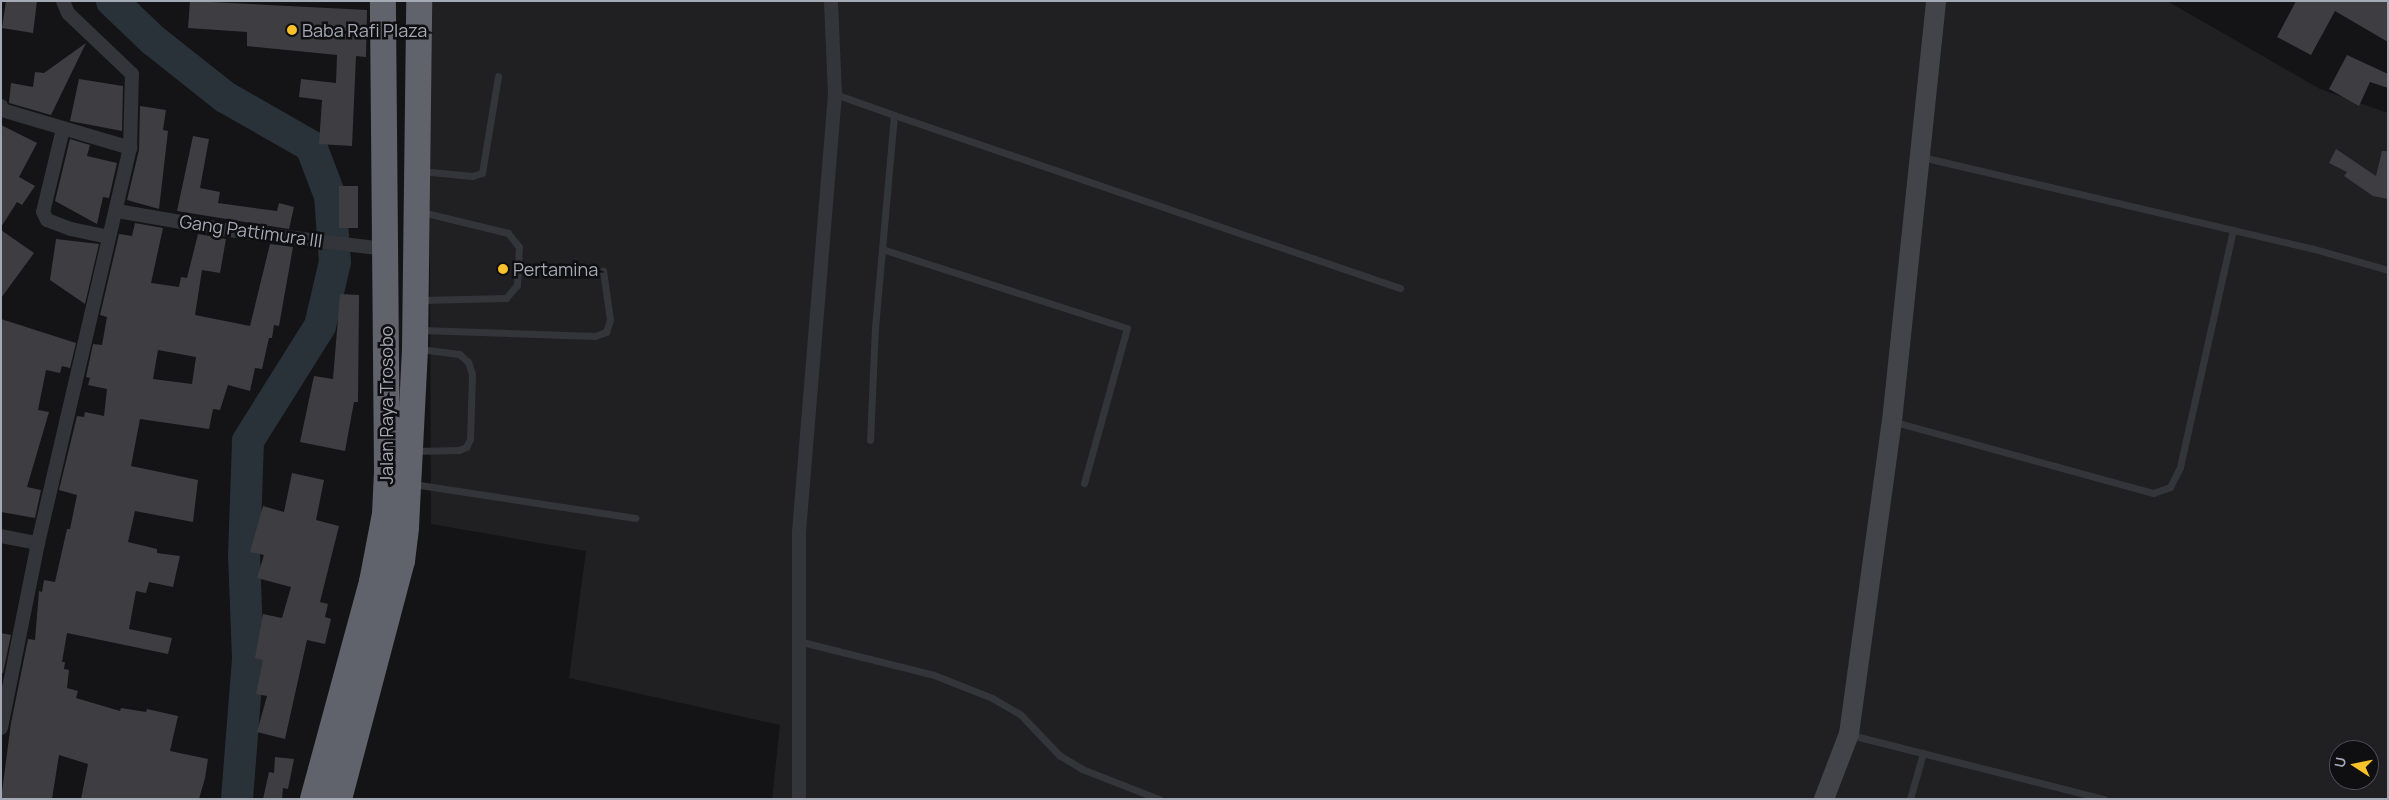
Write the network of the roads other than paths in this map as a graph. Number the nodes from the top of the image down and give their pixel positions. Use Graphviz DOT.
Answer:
graph roads {
  1 [pos="63,1"];
  2 [pos="383,1"];
  3 [pos="419,1"];
  4 [pos="831,1"];
  5 [pos="1936,1"];
  6 [pos="498,76"];
  7 [pos="835,94"];
  8 [pos="1,106"];
  9 [pos="894,115"];
  10 [pos="63,128"];
  11 [pos="130,148"];
  12 [pos="1922,157"];
  13 [pos="418,171"];
  14 [pos="417,210"];
  15 [pos="117,211"];
  16 [pos="2233,230"];
  17 [pos="109,237"];
  18 [pos="373,247"];
  19 [pos="882,249"];
  20 [pos="603,270"];
  21 [pos="2388,270"];
  22 [pos="1400,288"];
  23 [pos="415,300"];
  24 [pos="415,339"];
  25 [pos="1892,421"];
  26 [pos="870,440"];
  27 [pos="412,452"];
  28 [pos="410,483"];
  29 [pos="1084,484"];
  30 [pos="635,518"];
  31 [pos="1,536"];
  32 [pos="38,543"];
  33 [pos="798,641"];
  34 [pos="1,728"];
  35 [pos="1849,734"];
  36 [pos="1923,753"];
  37 [pos="313,799"];
  38 [pos="339,799"];
  39 [pos="798,799"];
  40 [pos="1159,799"];
  41 [pos="1824,799"];
  42 [pos="1910,799"];
  43 [pos="2104,799"];
  1 -- 11 [label="street"];
  2 -- 18 [label="highway, Jalan Raya Trosobo"];
  3 -- 13 [label="highway, Jalan Raya Trosobo"];
  4 -- 7 [label="street"];
  5 -- 12 [label="street"];
  6 -- 13 [label="lane"];
  7 -- 9 [label="lane"];
  7 -- 33 [label="street"];
  8 -- 10 [label="street"];
  9 -- 19 [label="lane"];
  9 -- 22 [label="lane"];
  10 -- 11 [label="street"];
  10 -- 17 [label="street"];
  11 -- 15 [label="street"];
  12 -- 16 [label="lane"];
  12 -- 25 [label="street"];
  13 -- 14 [label="highway, Jalan Raya Trosobo"];
  14 -- 23 [label="highway, Jalan Raya Trosobo"];
  14 -- 23 [label="lane"];
  15 -- 17 [label="street"];
  15 -- 18 [label="street, Gang Pattimura III"];
  16 -- 21 [label="lane"];
  16 -- 25 [label="lane"];
  17 -- 32 [label="street"];
  18 -- 37 [label="highway, Jalan Raya Trosobo"];
  19 -- 26 [label="lane"];
  19 -- 29 [label="lane"];
  20 -- 24 [label="lane"];
  23 -- 24 [label="highway, Jalan Raya Trosobo"];
  24 -- 27 [label="highway, Jalan Raya Trosobo"];
  24 -- 27 [label="lane"];
  25 -- 35 [label="street"];
  27 -- 28 [label="highway, Jalan Raya Trosobo"];
  28 -- 30 [label="lane"];
  28 -- 38 [label="highway, Jalan Raya Trosobo"];
  31 -- 32 [label="street"];
  32 -- 34 [label="street"];
  33 -- 39 [label="street"];
  33 -- 40 [label="lane"];
  35 -- 36 [label="lane"];
  35 -- 41 [label="street"];
  36 -- 42 [label="lane"];
  36 -- 43 [label="lane"];
}
